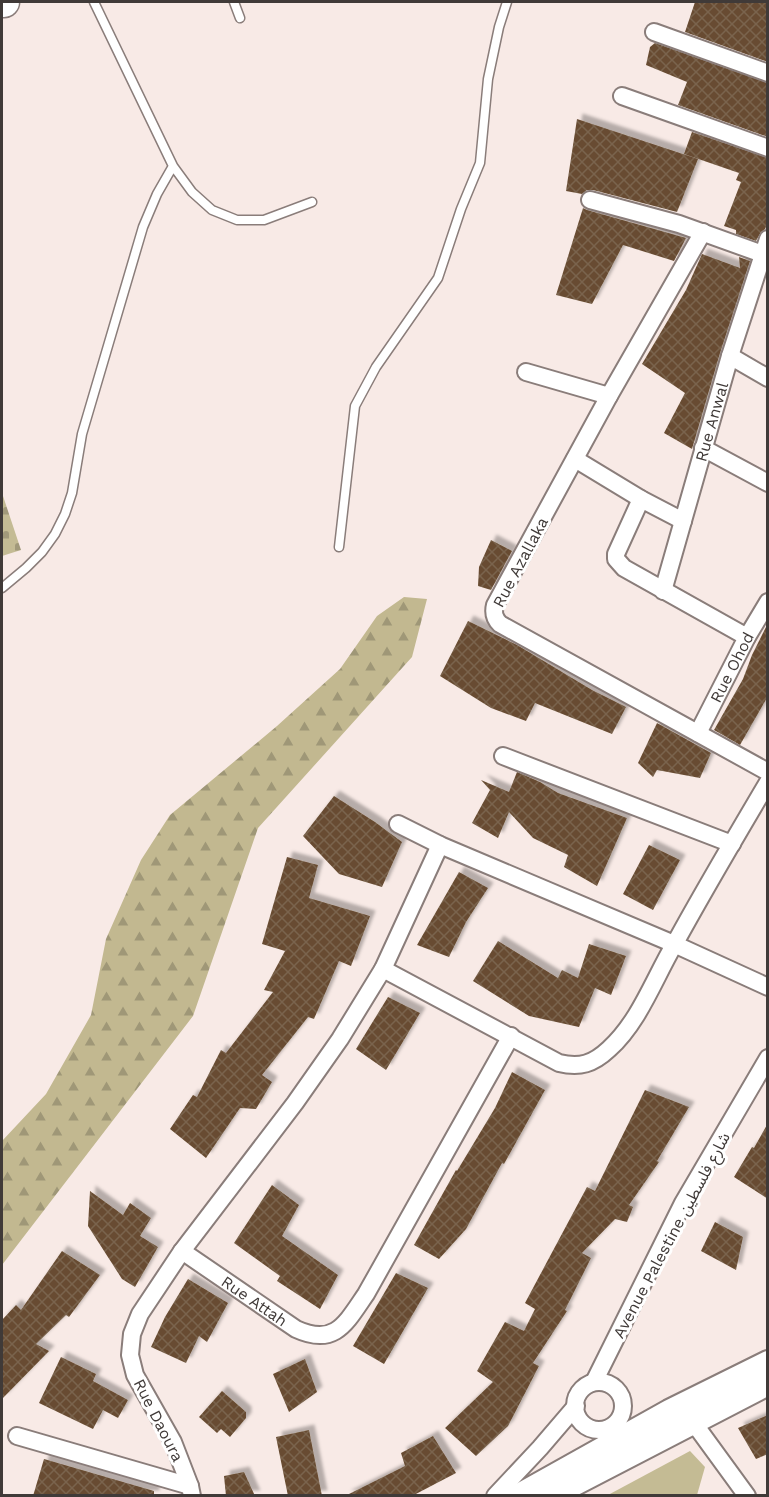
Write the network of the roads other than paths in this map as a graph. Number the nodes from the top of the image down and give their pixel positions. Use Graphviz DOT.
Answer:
graph roads {
  1 [pos="94,2"];
  2 [pos="234,2"];
  3 [pos="507,2"];
  4 [pos="240,18"];
  5 [pos="654,32"];
  6 [pos="768,74"];
  7 [pos="622,96"];
  8 [pos="768,148"];
  9 [pos="173,166"];
  10 [pos="590,200"];
  11 [pos="312,201"];
  12 [pos="703,232"];
  13 [pos="766,250"];
  14 [pos="730,356"];
  15 [pos="526,372"];
  16 [pos="768,378"];
  17 [pos="609,396"];
  18 [pos="703,448"];
  19 [pos="575,459"];
  20 [pos="768,483"];
  21 [pos="641,499"];
  22 [pos="683,521"];
  23 [pos="339,547"];
  24 [pos="2,588"];
  25 [pos="663,591"];
  26 [pos="768,602"];
  27 [pos="747,637"];
  28 [pos="698,733"];
  29 [pos="503,756"];
  30 [pos="768,772"];
  31 [pos="768,782"];
  32 [pos="398,824"];
  33 [pos="732,844"];
  34 [pos="440,845"];
  35 [pos="674,944"];
  36 [pos="383,969"];
  37 [pos="768,987"];
  38 [pos="511,1036"];
  39 [pos="766,1063"];
  40 [pos="182,1251"];
  41 [pos="768,1362"];
  42 [pos="594,1382"];
  43 [pos="768,1384"];
  44 [pos="576,1406"];
  45 [pos="687,1413"];
  46 [pos="17,1436"];
  47 [pos="618,1441"];
  48 [pos="191,1491"];
  49 [pos="495,1496"];
  50 [pos="517,1496"];
  51 [pos="552,1496"];
  52 [pos="747,1496"];
  1 -- 9 [label="lane"];
  2 -- 4 [label="lane"];
  3 -- 23 [label="lane"];
  5 -- 6 [label="street"];
  7 -- 8 [label="street"];
  9 -- 11 [label="lane"];
  9 -- 24 [label="lane"];
  10 -- 12 [label="street"];
  12 -- 13 [label="street"];
  12 -- 17 [label="street, Rue Azallaka"];
  13 -- 14 [label="street, Rue Anwal"];
  14 -- 16 [label="street"];
  14 -- 18 [label="street, Rue Anwal"];
  15 -- 17 [label="street"];
  17 -- 19 [label="street, Rue Azallaka"];
  18 -- 20 [label="street"];
  18 -- 22 [label="street, Rue Anwal"];
  19 -- 21 [label="street"];
  19 -- 28 [label="street, Rue Azallaka"];
  21 -- 22 [label="street"];
  21 -- 25 [label="street"];
  22 -- 25 [label="street, Rue Anwal"];
  25 -- 27 [label="street"];
  26 -- 27 [label="street, Rue Ohod"];
  27 -- 28 [label="street, Rue Ohod"];
  28 -- 30 [label="street, Rue Azallaka"];
  29 -- 33 [label="street"];
  31 -- 33 [label="street"];
  32 -- 34 [label="street"];
  33 -- 35 [label="street"];
  34 -- 35 [label="street"];
  34 -- 36 [label="street"];
  35 -- 37 [label="street"];
  35 -- 38 [label="street"];
  36 -- 38 [label="street"];
  36 -- 40 [label="street"];
  38 -- 40 [label="street, Rue Attah"];
  39 -- 42 [label="street, Avenue Palestine شارع فلسطين"];
  40 -- 48 [label="street, Rue Daoura"];
  41 -- 45 [label="main road"];
  42 -- 44 [label="street, Avenue Palestine شارع فلسطين"];
  42 -- 47 [label="street"];
  43 -- 45 [label="main road"];
  44 -- 47 [label="street"];
  44 -- 49 [label="street"];
  45 -- 47 [label="main road"];
  45 -- 52 [label="street"];
  46 -- 48 [label="street"];
  47 -- 50 [label="main road"];
  47 -- 51 [label="main road"];
}
